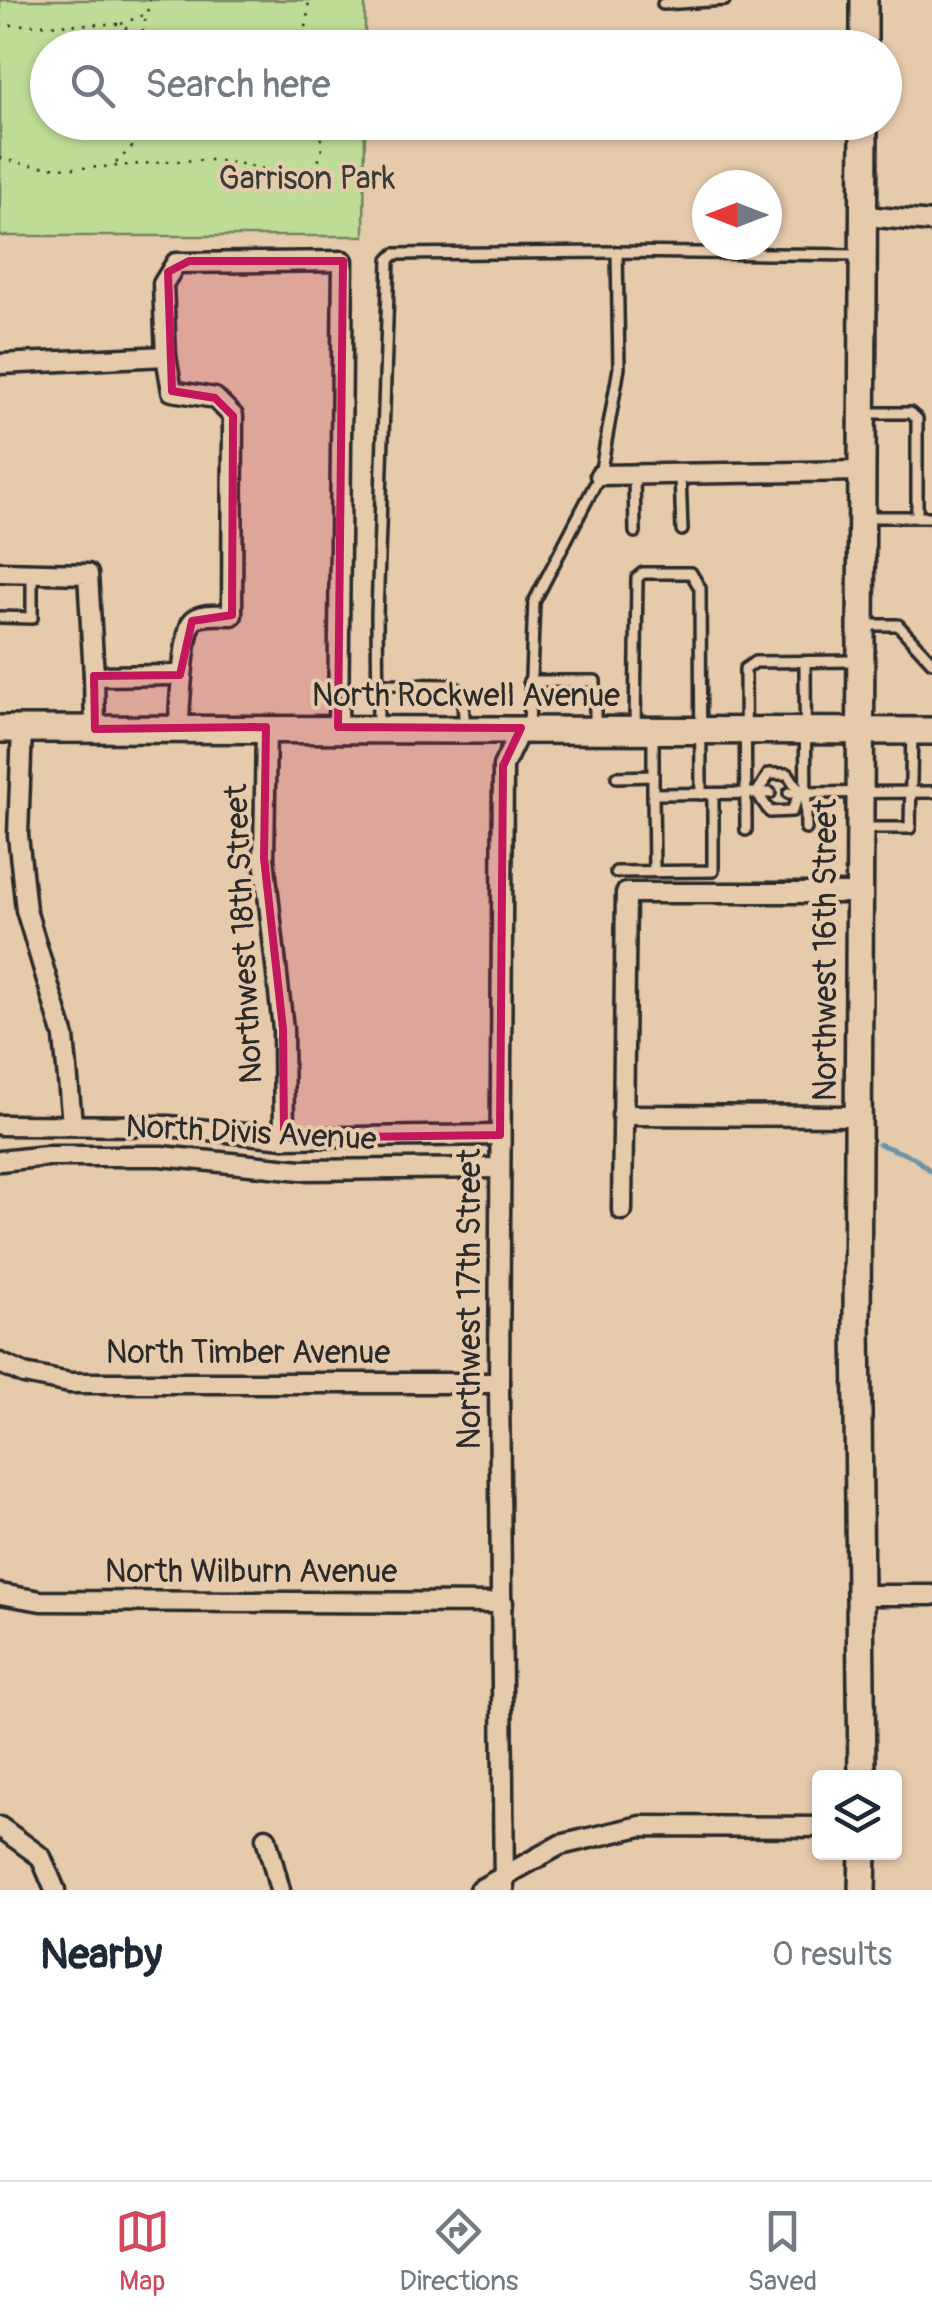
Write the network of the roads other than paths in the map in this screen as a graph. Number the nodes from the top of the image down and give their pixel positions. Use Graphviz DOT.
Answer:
graph roads {
  1 [pos="725,0"];
  2 [pos="864,0"];
  3 [pos="663,4"];
  4 [pos="864,30"];
  5 [pos="864,140"];
  6 [pos="865,216"];
  7 [pos="932,222"];
  8 [pos="617,252"];
  9 [pos="865,255"];
  10 [pos="166,356"];
  11 [pos="0,364"];
  12 [pos="863,413"];
  13 [pos="862,471"];
  14 [pos="680,474"];
  15 [pos="600,475"];
  16 [pos="634,475"];
  17 [pos="862,517"];
  18 [pos="917,517"];
  19 [pos="932,517"];
  20 [pos="682,530"];
  21 [pos="635,532"];
  22 [pos="0,572"];
  23 [pos="32,572"];
  24 [pos="0,617"];
  25 [pos="860,624"];
  26 [pos="860,661"];
  27 [pos="805,662"];
  28 [pos="932,662"];
  29 [pos="180,674"];
  30 [pos="94,676"];
  31 [pos="529,681"];
  32 [pos="378,684"];
  33 [pos="266,727"];
  34 [pos="338,727"];
  35 [pos="95,728"];
  36 [pos="179,728"];
  37 [pos="378,728"];
  38 [pos="465,728"];
  39 [pos="525,728"];
  40 [pos="595,728"];
  41 [pos="11,729"];
  42 [pos="644,729"];
  43 [pos="700,730"];
  44 [pos="745,730"];
  45 [pos="806,731"];
  46 [pos="859,731"];
  47 [pos="922,731"];
  48 [pos="617,776"];
  49 [pos="652,776"];
  50 [pos="798,792"];
  51 [pos="911,792"];
  52 [pos="932,792"];
  53 [pos="770,793"];
  54 [pos="860,793"];
  55 [pos="652,794"];
  56 [pos="701,794"];
  57 [pos="713,794"];
  58 [pos="746,794"];
  59 [pos="757,794"];
  60 [pos="859,828"];
  61 [pos="806,829"];
  62 [pos="746,830"];
  63 [pos="616,872"];
  64 [pos="654,872"];
  65 [pos="859,893"];
  66 [pos="622,1115"];
  67 [pos="858,1116"];
  68 [pos="72,1123"];
  69 [pos="0,1125"];
  70 [pos="500,1136"];
  71 [pos="284,1138"];
  72 [pos="0,1161"];
  73 [pos="500,1168"];
  74 [pos="622,1210"];
  75 [pos="0,1362"];
  76 [pos="499,1384"];
  77 [pos="0,1594"];
  78 [pos="861,1595"];
  79 [pos="932,1595"];
  80 [pos="503,1603"];
  81 [pos="862,1770"];
  82 [pos="0,1827"];
  83 [pos="812,1828"];
  84 [pos="266,1838"];
  85 [pos="863,1860"];
  86 [pos="505,1882"];
  87 [pos="55,1890"];
  88 [pos="280,1890"];
  89 [pos="479,1890"];
  90 [pos="862,1890"];
  1 -- 3 [label="lane"];
  2 -- 4 [label="street"];
  5 -- 6 [label="street, Northwest 16th Street"];
  6 -- 7 [label="street"];
  6 -- 9 [label="street, Northwest 16th Street"];
  8 -- 9 [label="lane"];
  8 -- 15 [label="lane"];
  8 -- 32 [label="lane"];
  9 -- 12 [label="street, Northwest 16th Street"];
  10 -- 11 [label="street"];
  10 -- 29 [label="street"];
  10 -- 34 [label="street"];
  12 -- 13 [label="street, Northwest 16th Street"];
  12 -- 18 [label="lane"];
  13 -- 14 [label="street"];
  13 -- 17 [label="street, Northwest 16th Street"];
  14 -- 16 [label="street"];
  14 -- 20 [label="lane"];
  15 -- 16 [label="street"];
  15 -- 31 [label="lane"];
  16 -- 21 [label="lane"];
  17 -- 18 [label="lane"];
  17 -- 25 [label="street, Northwest 16th Street"];
  18 -- 19 [label="lane"];
  22 -- 23 [label="street"];
  23 -- 24 [label="lane"];
  23 -- 30 [label="street"];
  25 -- 26 [label="street, Northwest 16th Street"];
  25 -- 28 [label="lane"];
  26 -- 27 [label="lane"];
  26 -- 46 [label="street, Northwest 16th Street"];
  27 -- 44 [label="lane"];
  27 -- 45 [label="lane"];
  29 -- 30 [label="street"];
  29 -- 36 [label="street"];
  30 -- 35 [label="street"];
  31 -- 39 [label="lane"];
  31 -- 40 [label="lane"];
  32 -- 37 [label="lane"];
  32 -- 38 [label="lane"];
  33 -- 34 [label="street, North Rockwell Avenue"];
  33 -- 36 [label="street, North Rockwell Avenue"];
  33 -- 71 [label="street, Northwest 18th Street"];
  34 -- 37 [label="street, North Rockwell Avenue"];
  35 -- 36 [label="street, North Rockwell Avenue"];
  35 -- 41 [label="street, North Rockwell Avenue"];
  37 -- 38 [label="street, North Rockwell Avenue"];
  38 -- 39 [label="street, North Rockwell Avenue"];
  39 -- 40 [label="street, North Rockwell Avenue"];
  39 -- 70 [label="street, Northwest 17th Street"];
  40 -- 42 [label="street, North Rockwell Avenue"];
  41 -- 68 [label="street"];
  42 -- 43 [label="street, North Rockwell Avenue"];
  42 -- 43 [label="lane"];
  42 -- 49 [label="lane"];
  43 -- 44 [label="street, North Rockwell Avenue"];
  43 -- 56 [label="lane"];
  44 -- 45 [label="street, North Rockwell Avenue"];
  44 -- 58 [label="lane"];
  45 -- 46 [label="street, North Rockwell Avenue"];
  45 -- 50 [label="lane"];
  46 -- 47 [label="street, North Rockwell Avenue"];
  46 -- 54 [label="street, Northwest 16th Street"];
  47 -- 51 [label="lane"];
  48 -- 49 [label="lane"];
  49 -- 55 [label="lane"];
  50 -- 54 [label="lane"];
  50 -- 59 [label="lane"];
  50 -- 59 [label="lane"];
  50 -- 61 [label="lane"];
  51 -- 52 [label="lane"];
  51 -- 54 [label="lane"];
  51 -- 60 [label="lane"];
  53 -- 59 [label="lane"];
  54 -- 60 [label="street, Northwest 16th Street"];
  55 -- 56 [label="lane"];
  55 -- 64 [label="lane"];
  56 -- 57 [label="lane"];
  57 -- 58 [label="lane"];
  57 -- 64 [label="lane"];
  58 -- 59 [label="lane"];
  58 -- 62 [label="lane"];
  60 -- 65 [label="street, Northwest 16th Street"];
  63 -- 64 [label="lane"];
  65 -- 66 [label="street"];
  65 -- 67 [label="street, Northwest 16th Street"];
  66 -- 67 [label="street"];
  66 -- 74 [label="street"];
  67 -- 78 [label="street, Northwest 16th Street"];
  68 -- 69 [label="street, North Divis Avenue"];
  68 -- 71 [label="street, North Divis Avenue"];
  70 -- 71 [label="street, North Divis Avenue"];
  70 -- 73 [label="street, Northwest 17th Street"];
  72 -- 73 [label="street, North Divis Avenue"];
  73 -- 76 [label="street, Northwest 17th Street"];
  75 -- 76 [label="street, North Timber Avenue"];
  76 -- 80 [label="street, Northwest 17th Street"];
  77 -- 80 [label="street, North Wilburn Avenue"];
  78 -- 79 [label="street"];
  78 -- 81 [label="street, Northwest 16th Street"];
  80 -- 86 [label="street, Northwest 17th Street"];
  82 -- 87 [label="street"];
  83 -- 86 [label="street"];
  84 -- 88 [label="street"];
  85 -- 90 [label="street"];
  86 -- 89 [label="street"];
}
